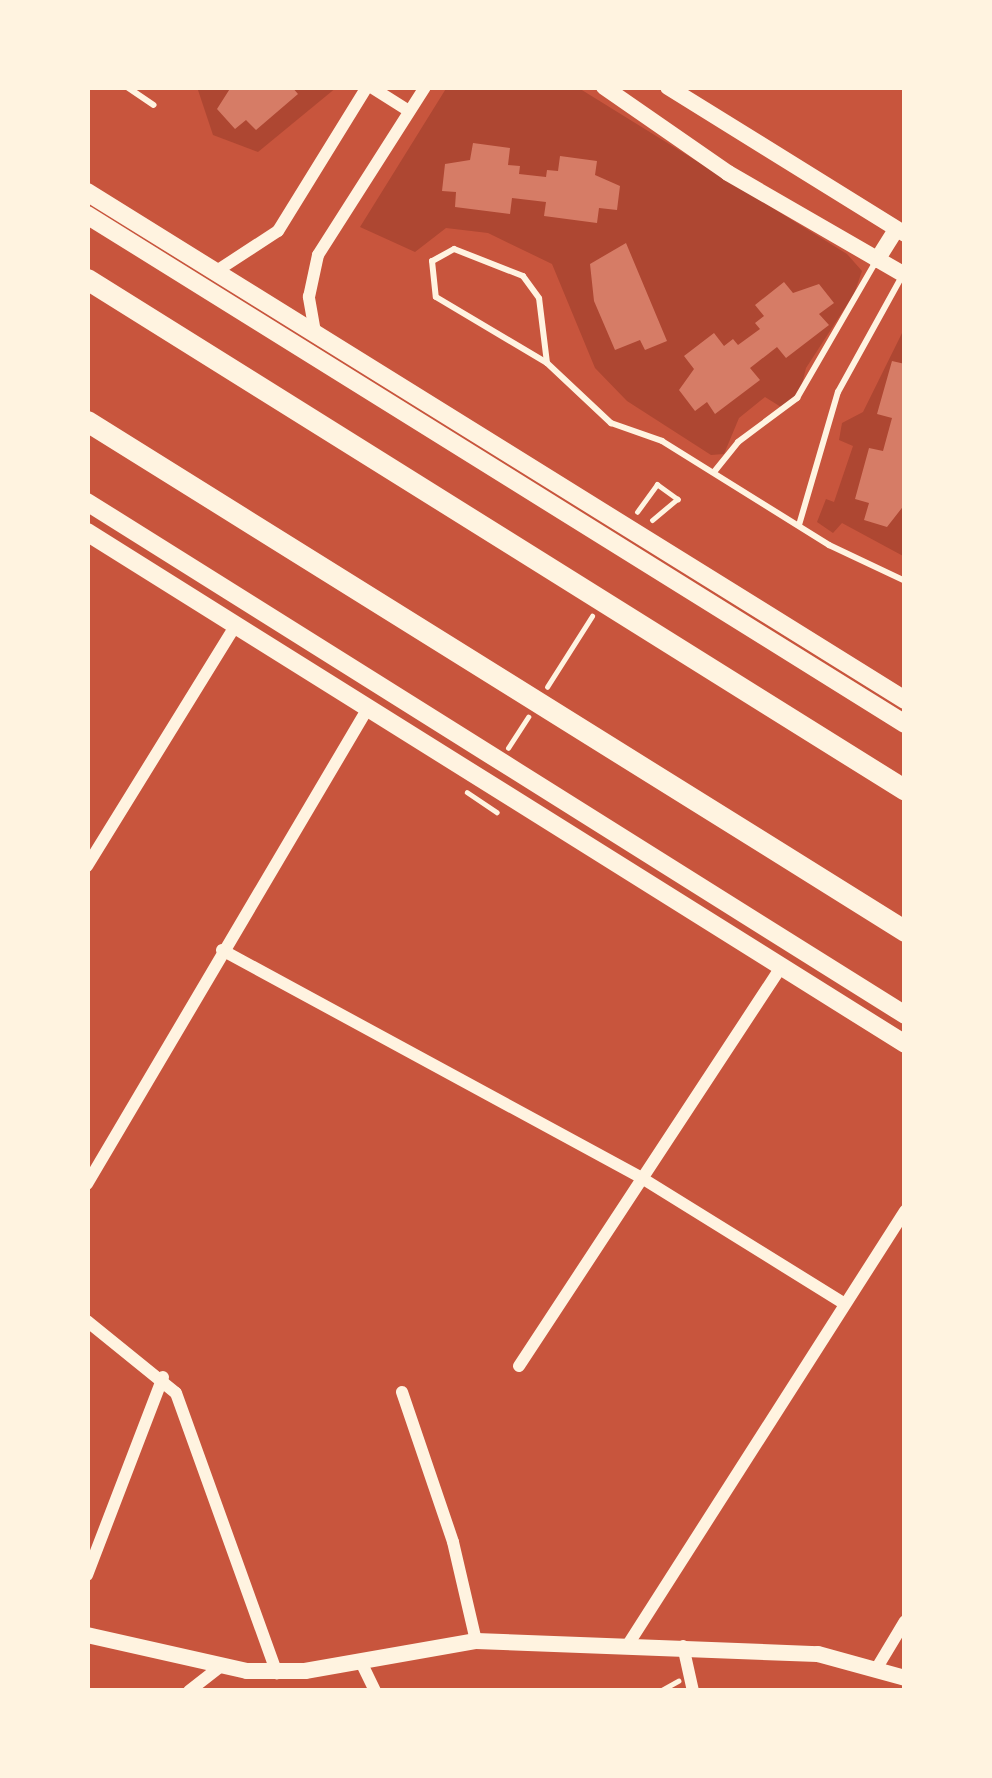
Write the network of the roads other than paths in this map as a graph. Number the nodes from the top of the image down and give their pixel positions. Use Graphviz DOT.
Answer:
graph roads {
  1 [pos="127,87"];
  2 [pos="369,87"];
  3 [pos="425,87"];
  4 [pos="604,87"];
  5 [pos="668,87"];
  6 [pos="154,105"];
  7 [pos="410,111"];
  8 [pos="87,192"];
  9 [pos="87,215"];
  10 [pos="902,226"];
  11 [pos="877,260"];
  12 [pos="215,272"];
  13 [pos="904,273"];
  14 [pos="87,279"];
  15 [pos="315,332"];
  16 [pos="547,363"];
  17 [pos="87,421"];
  18 [pos="714,472"];
  19 [pos="87,502"];
  20 [pos="799,525"];
  21 [pos="87,532"];
  22 [pos="905,580"];
  23 [pos="236,625"];
  24 [pos="905,700"];
  25 [pos="368,708"];
  26 [pos="905,724"];
  27 [pos="905,790"];
  28 [pos="90,856"];
  29 [pos="905,931"];
  30 [pos="222,950"];
  31 [pos="782,966"];
  32 [pos="905,1015"];
  33 [pos="905,1044"];
  34 [pos="645,1180"];
  35 [pos="87,1184"];
  36 [pos="905,1210"];
  37 [pos="845,1304"];
  38 [pos="87,1321"];
  39 [pos="519,1366"];
  40 [pos="163,1377"];
  41 [pos="402,1392"];
  42 [pos="87,1575"];
  43 [pos="905,1621"];
  44 [pos="87,1635"];
  45 [pos="476,1641"];
  46 [pos="629,1643"];
  47 [pos="683,1646"];
  48 [pos="360,1660"];
  49 [pos="878,1666"];
  50 [pos="218,1668"];
  51 [pos="277,1673"];
  52 [pos="905,1678"];
  53 [pos="189,1691"];
  54 [pos="375,1691"];
  55 [pos="693,1691"];
  1 -- 6 [label="lane"];
  2 -- 7 [label="street"];
  2 -- 12 [label="street"];
  3 -- 7 [label="street"];
  4 -- 11 [label="street"];
  5 -- 10 [label="street"];
  7 -- 15 [label="street"];
  8 -- 12 [label="main road"];
  9 -- 26 [label="main road"];
  10 -- 11 [label="street"];
  11 -- 13 [label="street"];
  11 -- 18 [label="lane"];
  12 -- 15 [label="main road"];
  13 -- 20 [label="lane"];
  14 -- 27 [label="highway"];
  15 -- 24 [label="main road"];
  16 -- 16 [label="lane"];
  16 -- 18 [label="lane"];
  17 -- 29 [label="highway"];
  18 -- 20 [label="lane"];
  19 -- 32 [label="main road"];
  20 -- 22 [label="lane"];
  21 -- 23 [label="main road"];
  23 -- 25 [label="main road"];
  23 -- 28 [label="street"];
  25 -- 30 [label="street"];
  25 -- 31 [label="main road"];
  30 -- 34 [label="street"];
  30 -- 35 [label="street"];
  31 -- 33 [label="main road"];
  31 -- 34 [label="street"];
  34 -- 37 [label="street"];
  34 -- 39 [label="street"];
  36 -- 37 [label="street"];
  37 -- 46 [label="street"];
  38 -- 40 [label="street"];
  40 -- 42 [label="street"];
  40 -- 51 [label="street"];
  41 -- 45 [label="street"];
  43 -- 49 [label="street"];
  44 -- 50 [label="street"];
  45 -- 46 [label="street"];
  45 -- 48 [label="street"];
  46 -- 47 [label="street"];
  47 -- 49 [label="street"];
  47 -- 55 [label="street"];
  48 -- 51 [label="street"];
  48 -- 54 [label="street"];
  49 -- 52 [label="street"];
  50 -- 51 [label="street"];
  50 -- 53 [label="street"];
}
